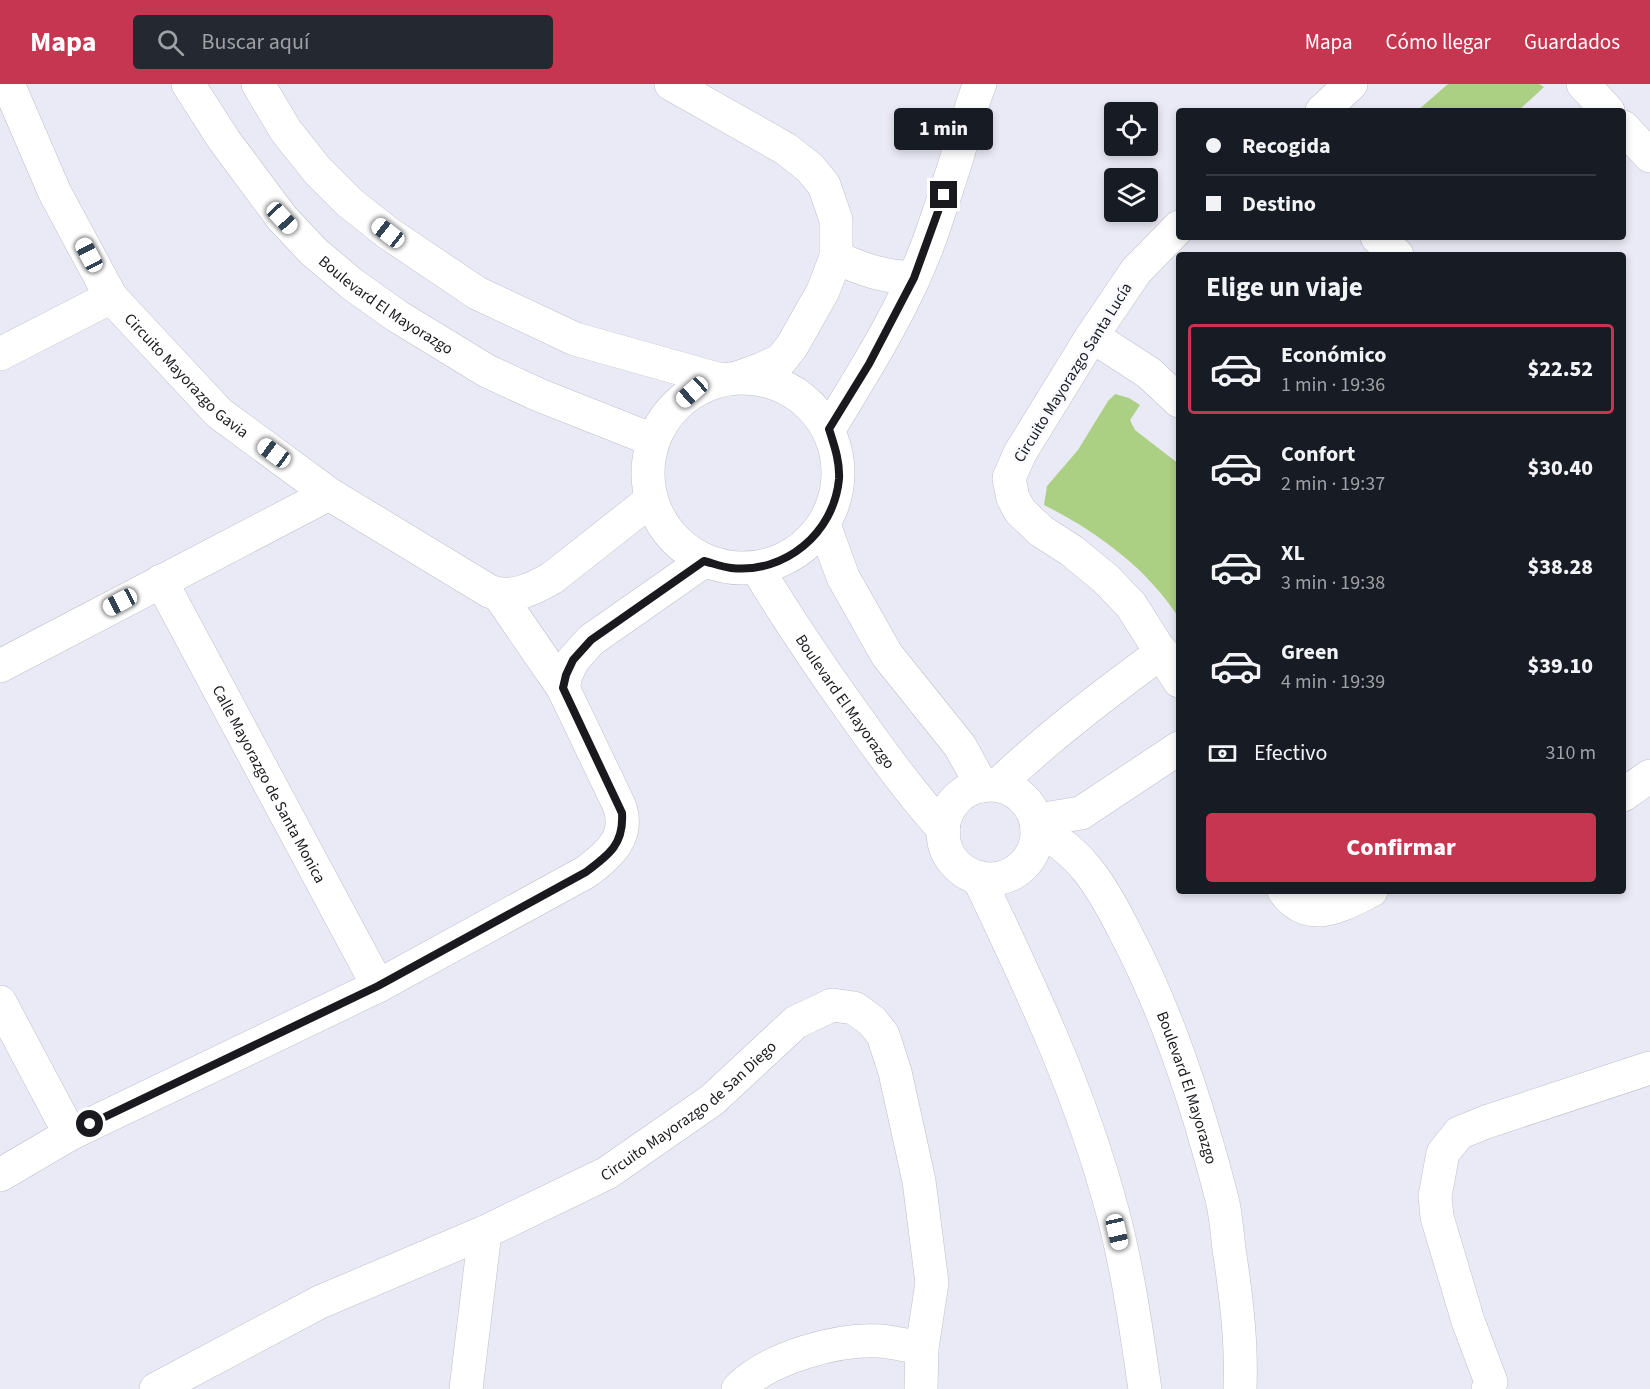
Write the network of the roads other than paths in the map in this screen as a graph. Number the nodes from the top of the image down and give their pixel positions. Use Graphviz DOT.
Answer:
graph roads {
  1 [pos="8,84"];
  2 [pos="188,84"];
  3 [pos="258,84"];
  4 [pos="671,84"];
  5 [pos="980,84"];
  6 [pos="1351,84"];
  7 [pos="1582,84"];
  8 [pos="1325,108"];
  9 [pos="1605,108"];
  10 [pos="1626,130"];
  11 [pos="1650,154"];
  12 [pos="1176,230"];
  13 [pos="1380,240"];
  14 [pos="1393,252"];
  15 [pos="836,257"];
  16 [pos="914,278"];
  17 [pos="111,297"];
  18 [pos="1092,336"];
  19 [pos="0,354"];
  20 [pos="730,379"];
  21 [pos="1176,398"];
  22 [pos="829,429"];
  23 [pos="653,440"];
  24 [pos="329,494"];
  25 [pos="651,500"];
  26 [pos="824,525"];
  27 [pos="704,561"];
  28 [pos="757,568"];
  29 [pos="161,581"];
  30 [pos="499,595"];
  31 [pos="1162,652"];
  32 [pos="0,666"];
  33 [pos="1176,676"];
  34 [pos="563,688"];
  35 [pos="1176,750"];
  36 [pos="1650,776"];
  37 [pos="990,785"];
  38 [pos="1626,793"];
  39 [pos="1037,825"];
  40 [pos="944,830"];
  41 [pos="978,877"];
  42 [pos="1286,894"];
  43 [pos="1365,894"];
  44 [pos="378,986"];
  45 [pos="0,1002"];
  46 [pos="1650,1068"];
  47 [pos="70,1134"];
  48 [pos="0,1175"];
  49 [pos="484,1232"];
  50 [pos="922,1348"];
  51 [pos="1493,1387"];
  52 [pos="156,1389"];
  53 [pos="466,1389"];
  54 [pos="738,1389"];
  55 [pos="921,1389"];
  56 [pos="1145,1389"];
  57 [pos="1240,1389"];
  1 -- 17 [label="street, Circuito Mayorazgo Gavia"];
  2 -- 23 [label="street, Boulevard El Mayorazgo"];
  3 -- 20 [label="street"];
  4 -- 15 [label="street"];
  5 -- 16 [label="street"];
  6 -- 8 [label="street"];
  7 -- 9 [label="street"];
  10 -- 11 [label="street"];
  12 -- 18 [label="street, Circuito Mayorazgo Santa Lucía"];
  13 -- 14 [label="street"];
  15 -- 16 [label="street"];
  15 -- 20 [label="street"];
  16 -- 22 [label="street"];
  17 -- 19 [label="street"];
  17 -- 24 [label="street, Circuito Mayorazgo Gavia"];
  18 -- 21 [label="street"];
  18 -- 31 [label="street, Circuito Mayorazgo Santa Lucía"];
  20 -- 22 [label="street"];
  20 -- 23 [label="street"];
  22 -- 26 [label="street"];
  23 -- 25 [label="street"];
  24 -- 29 [label="street"];
  24 -- 30 [label="street, Circuito Mayorazgo Gavia"];
  25 -- 27 [label="street"];
  25 -- 30 [label="street"];
  26 -- 28 [label="street"];
  26 -- 37 [label="street"];
  27 -- 28 [label="street"];
  27 -- 34 [label="street"];
  28 -- 40 [label="street, Boulevard El Mayorazgo"];
  29 -- 32 [label="street"];
  29 -- 44 [label="street, Calle Mayorazgo de Santa Monica"];
  30 -- 34 [label="street"];
  31 -- 33 [label="street, Circuito Mayorazgo Santa Lucía"];
  31 -- 37 [label="street"];
  34 -- 44 [label="street"];
  35 -- 39 [label="street"];
  36 -- 38 [label="street"];
  37 -- 39 [label="street"];
  37 -- 40 [label="street"];
  39 -- 41 [label="street"];
  39 -- 57 [label="street, Boulevard El Mayorazgo"];
  40 -- 41 [label="street"];
  41 -- 56 [label="street"];
  42 -- 43 [label="street"];
  44 -- 47 [label="street"];
  45 -- 47 [label="street"];
  46 -- 51 [label="street"];
  47 -- 48 [label="street"];
  49 -- 50 [label="street, Circuito Mayorazgo de San Diego"];
  49 -- 52 [label="street, Circuito Mayorazgo de San Diego"];
  49 -- 53 [label="street"];
  50 -- 54 [label="street"];
  50 -- 55 [label="street, Circuito Mayorazgo de San Diego"];
}
